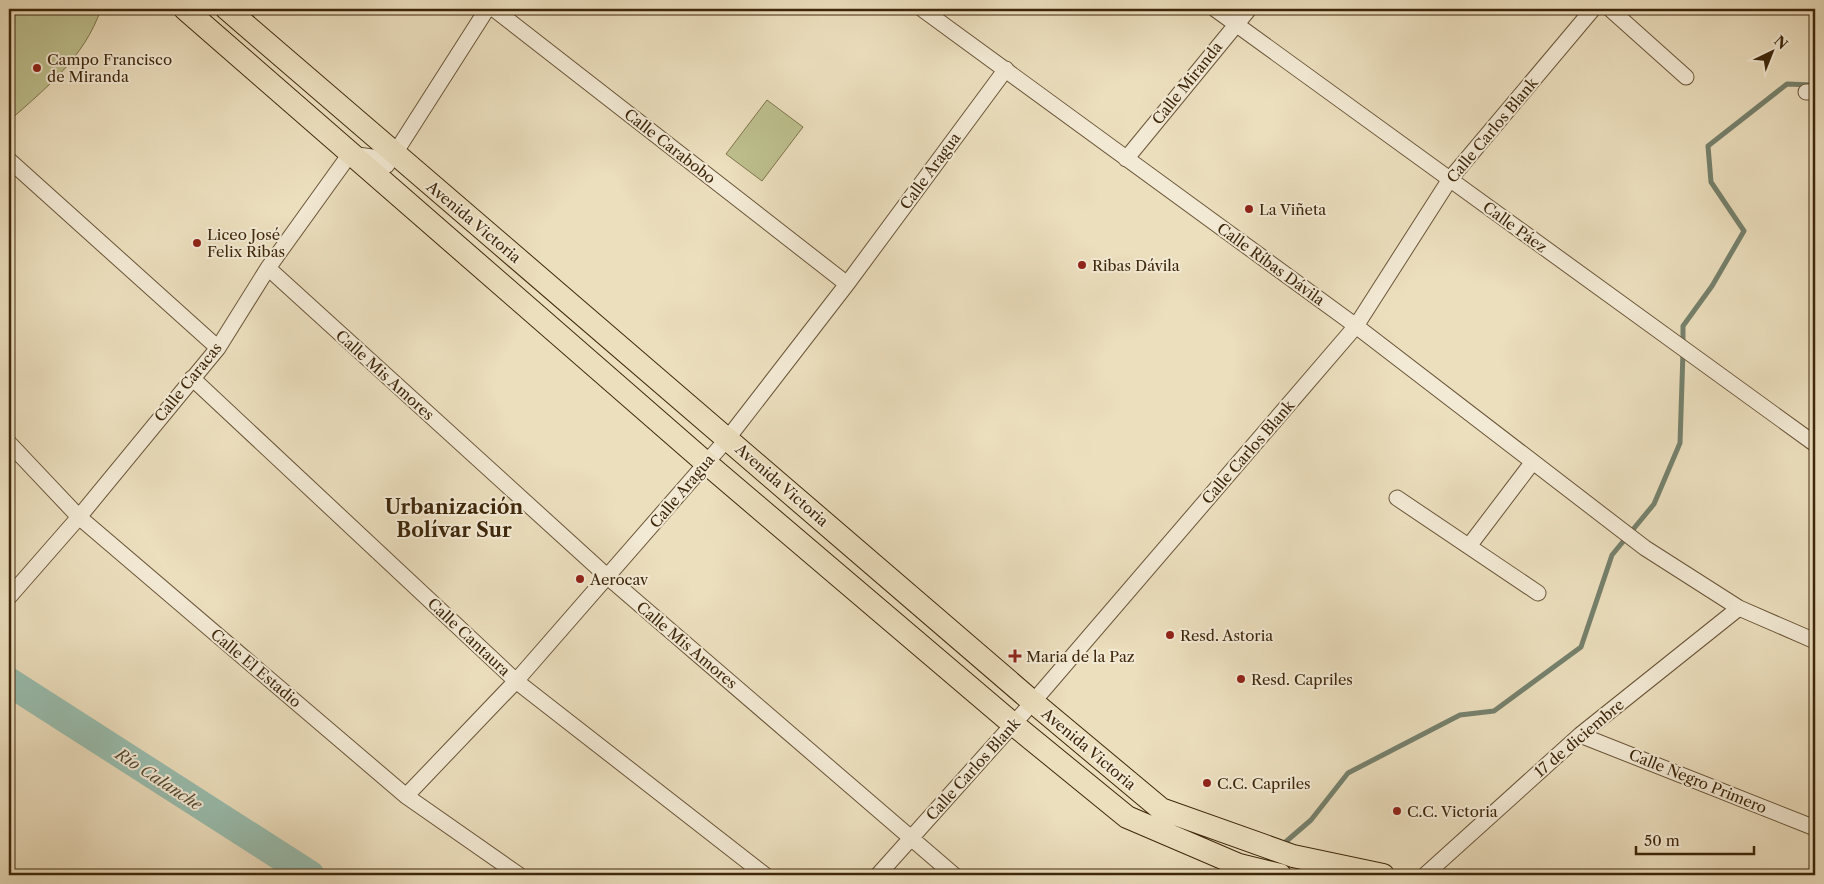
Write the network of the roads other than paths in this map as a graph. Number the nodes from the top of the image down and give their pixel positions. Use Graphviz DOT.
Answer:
graph roads {
  1 [pos="185,9"];
  2 [pos="227,9"];
  3 [pos="487,9"];
  4 [pos="494,9"];
  5 [pos="922,9"];
  6 [pos="1215,9"];
  7 [pos="1249,9"];
  8 [pos="1593,9"];
  9 [pos="1610,9"];
  10 [pos="1235,23"];
  11 [pos="1006,69"];
  12 [pos="1686,77"];
  13 [pos="350,154"];
  14 [pos="1126,159"];
  15 [pos="9,160"];
  16 [pos="387,166"];
  17 [pos="1450,179"];
  18 [pos="268,268"];
  19 [pos="847,284"];
  20 [pos="1356,326"];
  21 [pos="218,348"];
  22 [pos="192,378"];
  23 [pos="728,438"];
  24 [pos="9,442"];
  25 [pos="1815,444"];
  26 [pos="706,462"];
  27 [pos="1532,463"];
  28 [pos="1397,498"];
  29 [pos="79,517"];
  30 [pos="1469,546"];
  31 [pos="608,578"];
  32 [pos="1538,593"];
  33 [pos="9,597"];
  34 [pos="1739,608"];
  35 [pos="1815,641"];
  36 [pos="516,681"];
  37 [pos="1033,702"];
  38 [pos="1013,724"];
  39 [pos="1580,735"];
  40 [pos="406,796"];
  41 [pos="1815,828"];
  42 [pos="912,837"];
  43 [pos="519,875"];
  44 [pos="764,875"];
  45 [pos="878,875"];
  46 [pos="954,875"];
  47 [pos="1279,875"];
  48 [pos="1383,875"];
  49 [pos="1425,875"];
  1 -- 13 [label="main road, Avenida Victoria"];
  2 -- 16 [label="main road, Avenida Victoria"];
  3 -- 16 [label="street"];
  4 -- 19 [label="street, Calle Carabobo"];
  5 -- 11 [label="street, Calle Ríbas Dávila"];
  6 -- 10 [label="street, Calle Páez"];
  7 -- 10 [label="street, Calle Miranda"];
  8 -- 17 [label="street, Calle Carlos Blank"];
  9 -- 12 [label="street"];
  10 -- 14 [label="street, Calle Miranda"];
  10 -- 17 [label="street, Calle Páez"];
  11 -- 14 [label="street, Calle Ríbas Dávila"];
  11 -- 19 [label="street, Calle Aragua"];
  13 -- 16 [label="main road, Avenida Victoria"];
  13 -- 18 [label="street, Calle Caracas"];
  14 -- 20 [label="street, Calle Ríbas Dávila"];
  15 -- 21 [label="street"];
  16 -- 23 [label="main road, Avenida Victoria"];
  16 -- 26 [label="main road, Avenida Victoria"];
  17 -- 20 [label="street, Calle Carlos Blank"];
  17 -- 25 [label="street, Calle Páez"];
  18 -- 21 [label="street, Calle Caracas"];
  18 -- 31 [label="street, Calle Mis Amores"];
  19 -- 23 [label="street, Calle Aragua"];
  20 -- 27 [label="street, Calle Ríbas Dávila"];
  20 -- 37 [label="street, Calle Carlos Blank"];
  21 -- 22 [label="street, Calle Caracas"];
  22 -- 29 [label="street, Calle Caracas"];
  22 -- 36 [label="street, Calle Cantaura"];
  23 -- 26 [label="street, Calle Aragua"];
  23 -- 37 [label="main road, Avenida Victoria"];
  24 -- 29 [label="street, Calle El Estadio"];
  26 -- 31 [label="street, Calle Aragua"];
  26 -- 38 [label="main road, Avenida Victoria"];
  27 -- 30 [label="street"];
  27 -- 34 [label="street, Calle Ríbas Dávila"];
  28 -- 30 [label="street"];
  29 -- 33 [label="street, Calle Caracas"];
  29 -- 40 [label="street, Calle El Estadio"];
  30 -- 32 [label="street"];
  31 -- 36 [label="street, Calle Aragua"];
  31 -- 42 [label="street, Calle Mis Amores"];
  34 -- 35 [label="street, Calle Ríbas Dávila"];
  34 -- 39 [label="street, 17 de diciembre"];
  36 -- 40 [label="street, Calle Aragua"];
  36 -- 44 [label="street, Calle Cantaura"];
  37 -- 38 [label="street, Calle Carlos Blank"];
  37 -- 48 [label="main road, Avenida Victoria"];
  38 -- 42 [label="street, Calle Carlos Blank"];
  38 -- 47 [label="main road, Avenida Victoria"];
  39 -- 41 [label="street, Calle Negro Primero"];
  39 -- 49 [label="street, 17 de diciembre"];
  40 -- 43 [label="street, Calle El Estadio"];
  42 -- 45 [label="street, Calle Carlos Blank"];
  42 -- 46 [label="street, Calle Mis Amores"];
}
